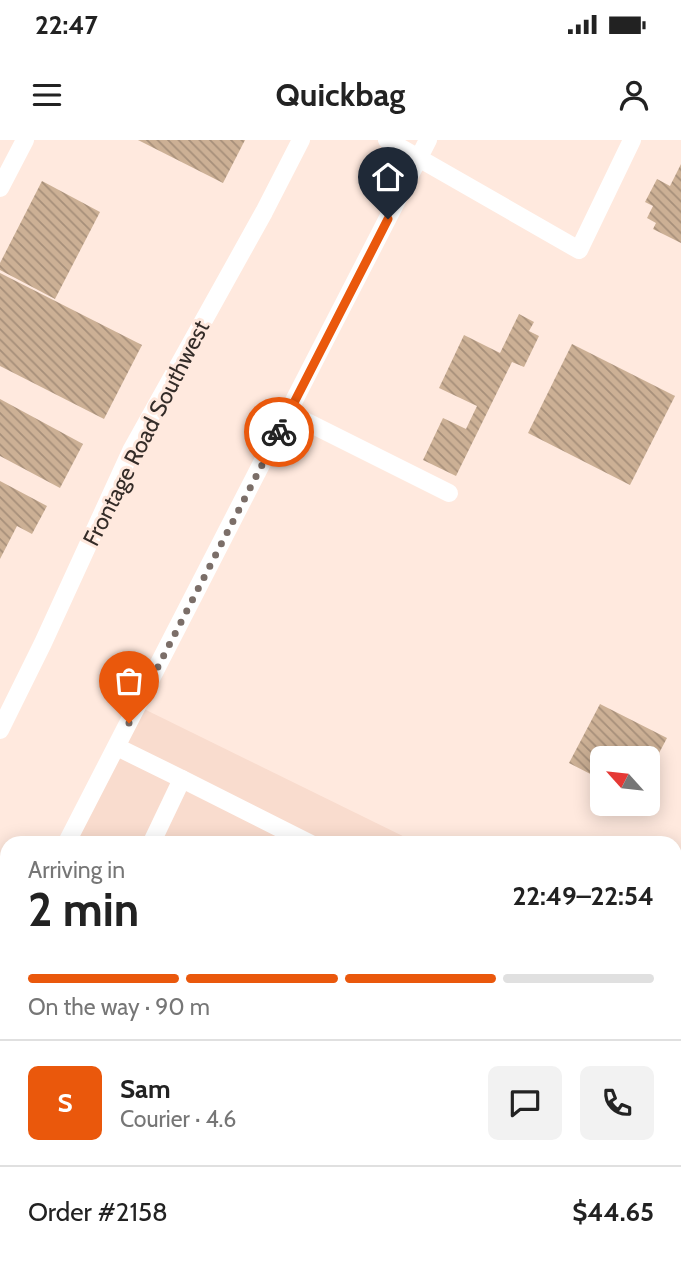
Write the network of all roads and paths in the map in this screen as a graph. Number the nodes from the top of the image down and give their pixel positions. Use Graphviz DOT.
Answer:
graph roads {
  1 [pos="25,140"];
  2 [pos="301,140"];
  3 [pos="387,140"];
  4 [pos="428,140"];
  5 [pos="632,140"];
  6 [pos="419,157"];
  7 [pos="0,188"];
  8 [pos="289,413"];
  9 [pos="449,493"];
  10 [pos="0,730"];
  11 [pos="117,747"];
  12 [pos="182,779"];
  13 [pos="70,836"];
  14 [pos="154,836"];
  15 [pos="295,836"];
  1 -- 7 [label="street"];
  2 -- 10 [label="street, Frontage Road Southwest"];
  3 -- 6 [label="street"];
  4 -- 6 [label="street"];
  5 -- 6 [label="street"];
  6 -- 8 [label="street"];
  8 -- 9 [label="street"];
  8 -- 11 [label="street"];
  11 -- 12 [label="street"];
  11 -- 13 [label="street"];
  12 -- 14 [label="street"];
  12 -- 15 [label="street"];
}
